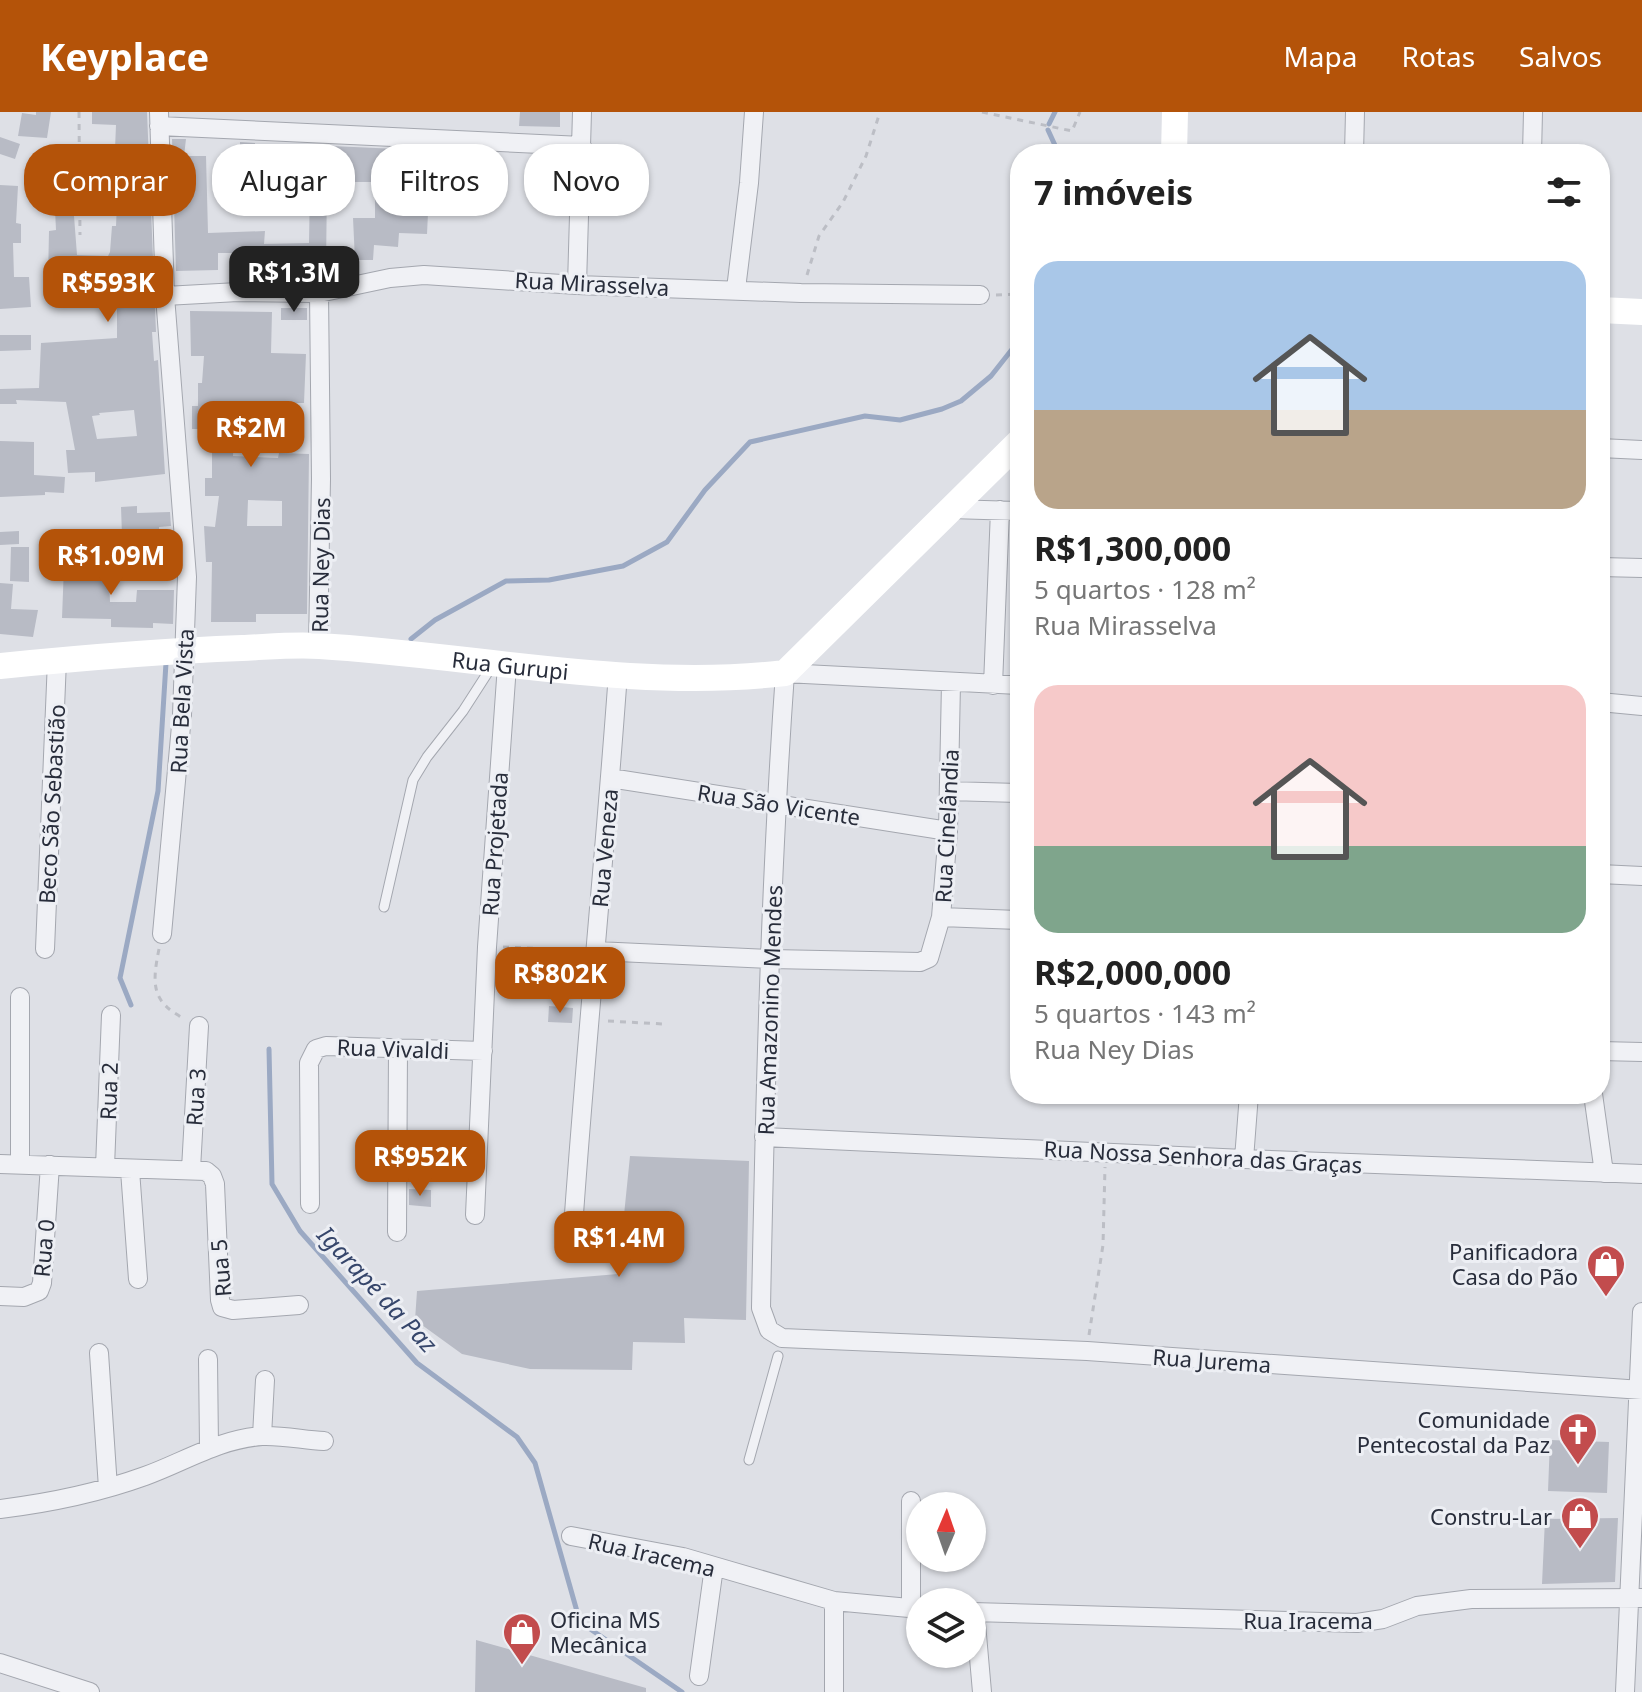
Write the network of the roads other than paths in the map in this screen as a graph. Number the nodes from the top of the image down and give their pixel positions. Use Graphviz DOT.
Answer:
graph roads {
  1 [pos="582,112"];
  2 [pos="754,112"];
  3 [pos="1175,112"];
  4 [pos="1355,112"];
  5 [pos="1533,112"];
  6 [pos="159,119"];
  7 [pos="551,144"];
  8 [pos="582,144"];
  9 [pos="1174,144"];
  10 [pos="1354,144"];
  11 [pos="1532,144"];
  12 [pos="579,216"];
  13 [pos="577,285"];
  14 [pos="736,289"];
  15 [pos="319,293"];
  16 [pos="980,295"];
  17 [pos="165,296"];
  18 [pos="1610,310"];
  19 [pos="1642,312"];
  20 [pos="1610,448"];
  21 [pos="1642,450"];
  22 [pos="1010,451"];
  23 [pos="950,509"];
  24 [pos="1000,510"];
  25 [pos="1010,510"];
  26 [pos="1610,567"];
  27 [pos="1642,568"];
  28 [pos="318,646"];
  29 [pos="185,650"];
  30 [pos="57,660"];
  31 [pos="500,664"];
  32 [pos="0,666"];
  33 [pos="618,673"];
  34 [pos="785,673"];
  35 [pos="951,683"];
  36 [pos="993,685"];
  37 [pos="1010,685"];
  38 [pos="1610,703"];
  39 [pos="1642,706"];
  40 [pos="610,778"];
  41 [pos="949,791"];
  42 [pos="1010,793"];
  43 [pos="776,802"];
  44 [pos="948,831"];
  45 [pos="1610,874"];
  46 [pos="1642,876"];
  47 [pos="384,907"];
  48 [pos="941,917"];
  49 [pos="1010,920"];
  50 [pos="162,934"];
  51 [pos="45,949"];
  52 [pos="596,951"];
  53 [pos="771,959"];
  54 [pos="20,997"];
  55 [pos="111,1015"];
  56 [pos="199,1026"];
  57 [pos="398,1048"];
  58 [pos="483,1051"];
  59 [pos="1610,1051"];
  60 [pos="1642,1052"];
  61 [pos="1248,1104"];
  62 [pos="1594,1104"];
  63 [pos="764,1137"];
  64 [pos="1244,1159"];
  65 [pos="0,1164"];
  66 [pos="20,1164"];
  67 [pos="50,1165"];
  68 [pos="105,1167"];
  69 [pos="191,1169"];
  70 [pos="130,1170"];
  71 [pos="1604,1173"];
  72 [pos="1642,1174"];
  73 [pos="310,1204"];
  74 [pos="574,1214"];
  75 [pos="475,1215"];
  76 [pos="397,1232"];
  77 [pos="138,1279"];
  78 [pos="0,1296"];
  79 [pos="299,1305"];
  80 [pos="1642,1312"];
  81 [pos="780,1347"];
  82 [pos="99,1353"];
  83 [pos="208,1359"];
  84 [pos="265,1380"];
  85 [pos="1641,1390"];
  86 [pos="262,1436"];
  87 [pos="324,1441"];
  88 [pos="209,1447"];
  89 [pos="749,1460"];
  90 [pos="108,1488"];
  91 [pos="0,1509"];
  92 [pos="571,1536"];
  93 [pos="714,1567"];
  94 [pos="1636,1598"];
  95 [pos="834,1601"];
  96 [pos="906,1608"];
  97 [pos="986,1612"];
  98 [pos="0,1663"];
  99 [pos="980,1668"];
  100 [pos="699,1676"];
  101 [pos="90,1692"];
  102 [pos="834,1692"];
  103 [pos="982,1692"];
  104 [pos="1625,1692"];
  1 -- 8 [label="street"];
  2 -- 14 [label="street"];
  3 -- 9 [label="street"];
  4 -- 10 [label="street"];
  5 -- 11 [label="street"];
  6 -- 7 [label="street"];
  6 -- 17 [label="street, Rua Bela Vista"];
  12 -- 13 [label="street"];
  13 -- 14 [label="street, Rua Mirasselva"];
  13 -- 15 [label="street, Rua Mirasselva"];
  14 -- 16 [label="street, Rua Mirasselva"];
  15 -- 17 [label="street, Rua Mirasselva"];
  15 -- 28 [label="street, Rua Ney Dias"];
  17 -- 29 [label="street, Rua Bela Vista"];
  18 -- 19 [label="street"];
  20 -- 21 [label="street"];
  22 -- 23 [label="street"];
  23 -- 24 [label="street"];
  23 -- 34 [label="street"];
  24 -- 25 [label="street"];
  24 -- 36 [label="street"];
  26 -- 27 [label="street"];
  28 -- 29 [label="street, Rua Gurupi"];
  28 -- 31 [label="street, Rua Gurupi"];
  29 -- 30 [label="street, Rua Gurupi"];
  29 -- 50 [label="street, Rua Bela Vista"];
  30 -- 32 [label="street, Rua Gurupi"];
  30 -- 51 [label="street, Beco São Sebastião"];
  31 -- 33 [label="street, Rua Gurupi"];
  31 -- 47 [label="lane"];
  31 -- 58 [label="street, Rua Projetada"];
  33 -- 34 [label="street, Rua Gurupi"];
  33 -- 40 [label="street, Rua Veneza"];
  34 -- 35 [label="street, Rua Gurupi"];
  34 -- 43 [label="street, Rua Amazonino Mendes"];
  35 -- 36 [label="street, Rua Gurupi"];
  35 -- 41 [label="street, Rua Cinelândia"];
  36 -- 37 [label="street, Rua Gurupi"];
  38 -- 39 [label="street"];
  40 -- 43 [label="street, Rua São Vicente"];
  40 -- 52 [label="street, Rua Veneza"];
  41 -- 42 [label="street"];
  41 -- 44 [label="street, Rua Cinelândia"];
  43 -- 44 [label="street, Rua São Vicente"];
  43 -- 53 [label="street, Rua Amazonino Mendes"];
  44 -- 48 [label="street, Rua Cinelândia"];
  45 -- 46 [label="street"];
  48 -- 49 [label="street"];
  48 -- 53 [label="street, Rua Cinelândia"];
  52 -- 53 [label="street"];
  52 -- 74 [label="street, Rua Veneza"];
  53 -- 63 [label="street, Rua Amazonino Mendes"];
  54 -- 66 [label="street"];
  55 -- 68 [label="street, Rua 2"];
  56 -- 69 [label="street, Rua 3"];
  57 -- 58 [label="street, Rua Vivaldi"];
  57 -- 73 [label="street, Rua Vivaldi"];
  57 -- 76 [label="street"];
  58 -- 75 [label="street, Rua Projetada"];
  59 -- 60 [label="street"];
  61 -- 64 [label="street"];
  62 -- 71 [label="street"];
  63 -- 64 [label="street, Rua Nossa Senhora das Graças"];
  63 -- 81 [label="street, Rua Amazonino Mendes"];
  64 -- 71 [label="street, Rua Nossa Senhora das Graças"];
  65 -- 66 [label="street"];
  66 -- 67 [label="street"];
  67 -- 68 [label="street"];
  67 -- 78 [label="street, Rua 0"];
  68 -- 70 [label="street"];
  69 -- 70 [label="street"];
  69 -- 79 [label="street, Rua 5"];
  70 -- 77 [label="street"];
  71 -- 72 [label="street, Rua Nossa Senhora das Graças"];
  80 -- 85 [label="street"];
  81 -- 85 [label="street, Rua Jurema"];
  81 -- 89 [label="lane"];
  82 -- 90 [label="street"];
  83 -- 88 [label="street"];
  84 -- 86 [label="street"];
  85 -- 94 [label="street"];
  86 -- 87 [label="street"];
  86 -- 88 [label="street"];
  88 -- 90 [label="street"];
  90 -- 91 [label="street"];
  92 -- 93 [label="street, Rua Iracema"];
  93 -- 95 [label="street, Rua Iracema"];
  93 -- 100 [label="street"];
  94 -- 97 [label="street, Rua Iracema"];
  94 -- 104 [label="street"];
  95 -- 96 [label="street, Rua Iracema"];
  95 -- 102 [label="street"];
  98 -- 101 [label="street"];
  99 -- 103 [label="street"];
}
